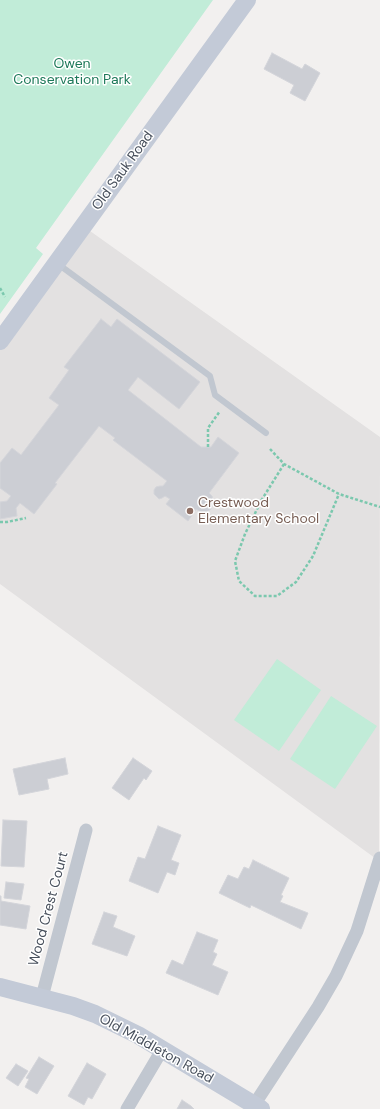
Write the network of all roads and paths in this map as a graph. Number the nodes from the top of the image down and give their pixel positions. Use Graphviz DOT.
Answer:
graph roads {
  1 [pos="247,0"];
  2 [pos="57,263"];
  3 [pos="0,288"];
  4 [pos="5,297"];
  5 [pos="0,341"];
  6 [pos="226,403"];
  7 [pos="266,433"];
  8 [pos="208,447"];
  9 [pos="270,449"];
  10 [pos="284,464"];
  11 [pos="339,494"];
  12 [pos="380,506"];
  13 [pos="26,518"];
  14 [pos="0,522"];
  15 [pos="86,830"];
  16 [pos="380,858"];
  17 [pos="0,987"];
  18 [pos="42,997"];
  19 [pos="162,1050"];
  20 [pos="258,1107"];
  21 [pos="127,1109"];
  1 -- 2 [label="street, Old Sauk Road"];
  2 -- 5 [label="street, Old Sauk Road"];
  2 -- 6 [label="lane"];
  3 -- 4 [label="path"];
  6 -- 7 [label="lane"];
  6 -- 8 [label="path"];
  9 -- 10 [label="path"];
  10 -- 11 [label="path"];
  10 -- 11 [label="path"];
  11 -- 12 [label="path"];
  13 -- 14 [label="path"];
  15 -- 18 [label="street, Wood Crest Court"];
  16 -- 20 [label="street"];
  17 -- 18 [label="street, Old Middleton Road"];
  18 -- 19 [label="street, Old Middleton Road"];
  19 -- 20 [label="street, Old Middleton Road"];
  19 -- 21 [label="street"];
}
